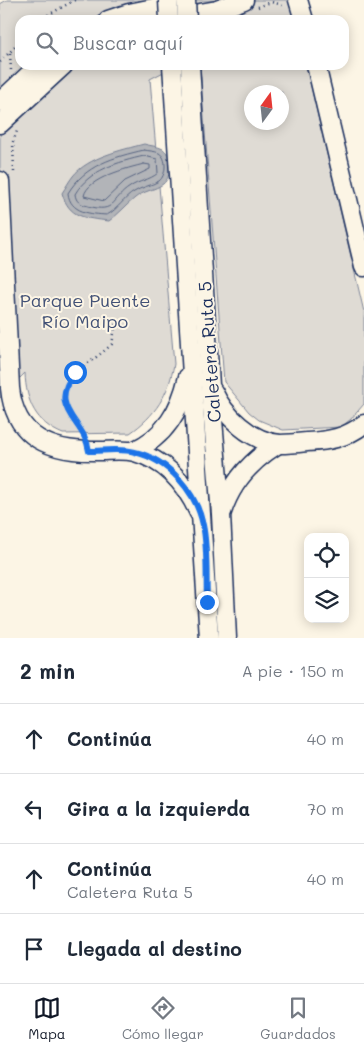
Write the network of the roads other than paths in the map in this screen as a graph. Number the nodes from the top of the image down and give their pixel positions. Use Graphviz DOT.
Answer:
graph roads {
  1 [pos="168,0"];
  2 [pos="186,0"];
  3 [pos="191,0"];
  4 [pos="248,5"];
  5 [pos="123,15"];
  6 [pos="169,15"];
  7 [pos="187,15"];
  8 [pos="188,15"];
  9 [pos="34,70"];
  10 [pos="59,70"];
  11 [pos="172,70"];
  12 [pos="190,70"];
  13 [pos="317,70"];
  14 [pos="0,102"];
  15 [pos="0,124"];
  16 [pos="3,177"];
  17 [pos="364,267"];
  18 [pos="190,359"];
  19 [pos="210,386"];
  20 [pos="364,424"];
  21 [pos="278,444"];
  22 [pos="133,451"];
  23 [pos="221,514"];
  24 [pos="203,525"];
  25 [pos="209,638"];
  26 [pos="227,638"];
  1 -- 6 [label="main road, bridge"];
  2 -- 7 [label="main road, bridge"];
  3 -- 5 [label="main road"];
  4 -- 8 [label="main road"];
  9 -- 14 [label="main road"];
  10 -- 15 [label="main road"];
  11 -- 18 [label="main road, Caletera Ruta 5"];
  12 -- 19 [label="main road, Caletera Ruta 5"];
  13 -- 17 [label="main road"];
  16 -- 22 [label="main road"];
  18 -- 22 [label="main road"];
  18 -- 24 [label="main road, Caletera Ruta 5"];
  19 -- 21 [label="main road"];
  19 -- 23 [label="main road, Caletera Ruta 5"];
  20 -- 21 [label="main road"];
  21 -- 23 [label="main road"];
  22 -- 24 [label="main road"];
  23 -- 26 [label="main road, Caletera Ruta 5"];
  24 -- 25 [label="main road, Caletera Ruta 5"];
}
